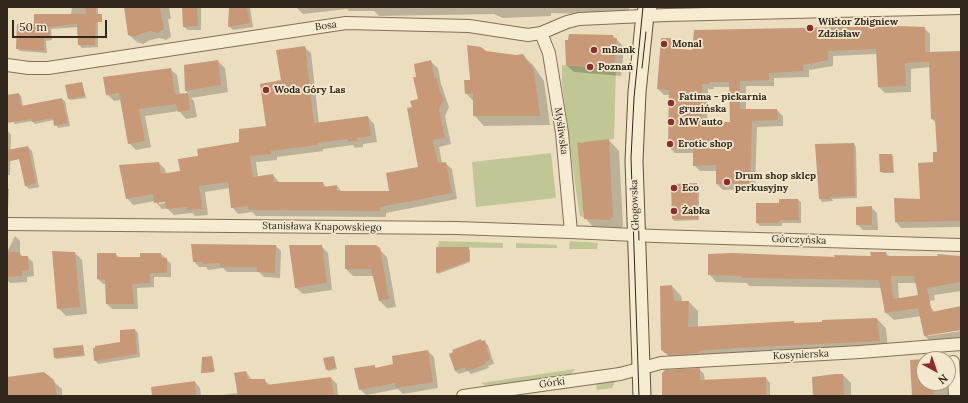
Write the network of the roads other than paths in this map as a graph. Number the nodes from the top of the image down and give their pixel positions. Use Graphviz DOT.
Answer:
graph roads {
  1 [pos="961,8"];
  2 [pos="645,10"];
  3 [pos="541,33"];
  4 [pos="7,65"];
  5 [pos="7,224"];
  6 [pos="572,232"];
  7 [pos="636,236"];
  8 [pos="961,245"];
  9 [pos="961,344"];
  10 [pos="641,369"];
  11 [pos="463,396"];
  12 [pos="642,396"];
  1 -- 2 [label="street, Bosa"];
  2 -- 3 [label="street, Bosa"];
  2 -- 7 [label="street, Głogowska"];
  3 -- 4 [label="street, Bosa"];
  3 -- 6 [label="street, Myśliwska"];
  5 -- 6 [label="street, Stanisława Knapowskiego"];
  6 -- 7 [label="street, Stanisława Knapowskiego"];
  7 -- 8 [label="street, Górczyńska"];
  7 -- 10 [label="street, Głogowska"];
  9 -- 10 [label="street, Kosynierska"];
  10 -- 11 [label="street, Górki"];
  10 -- 12 [label="street, Głogowska"];
}
